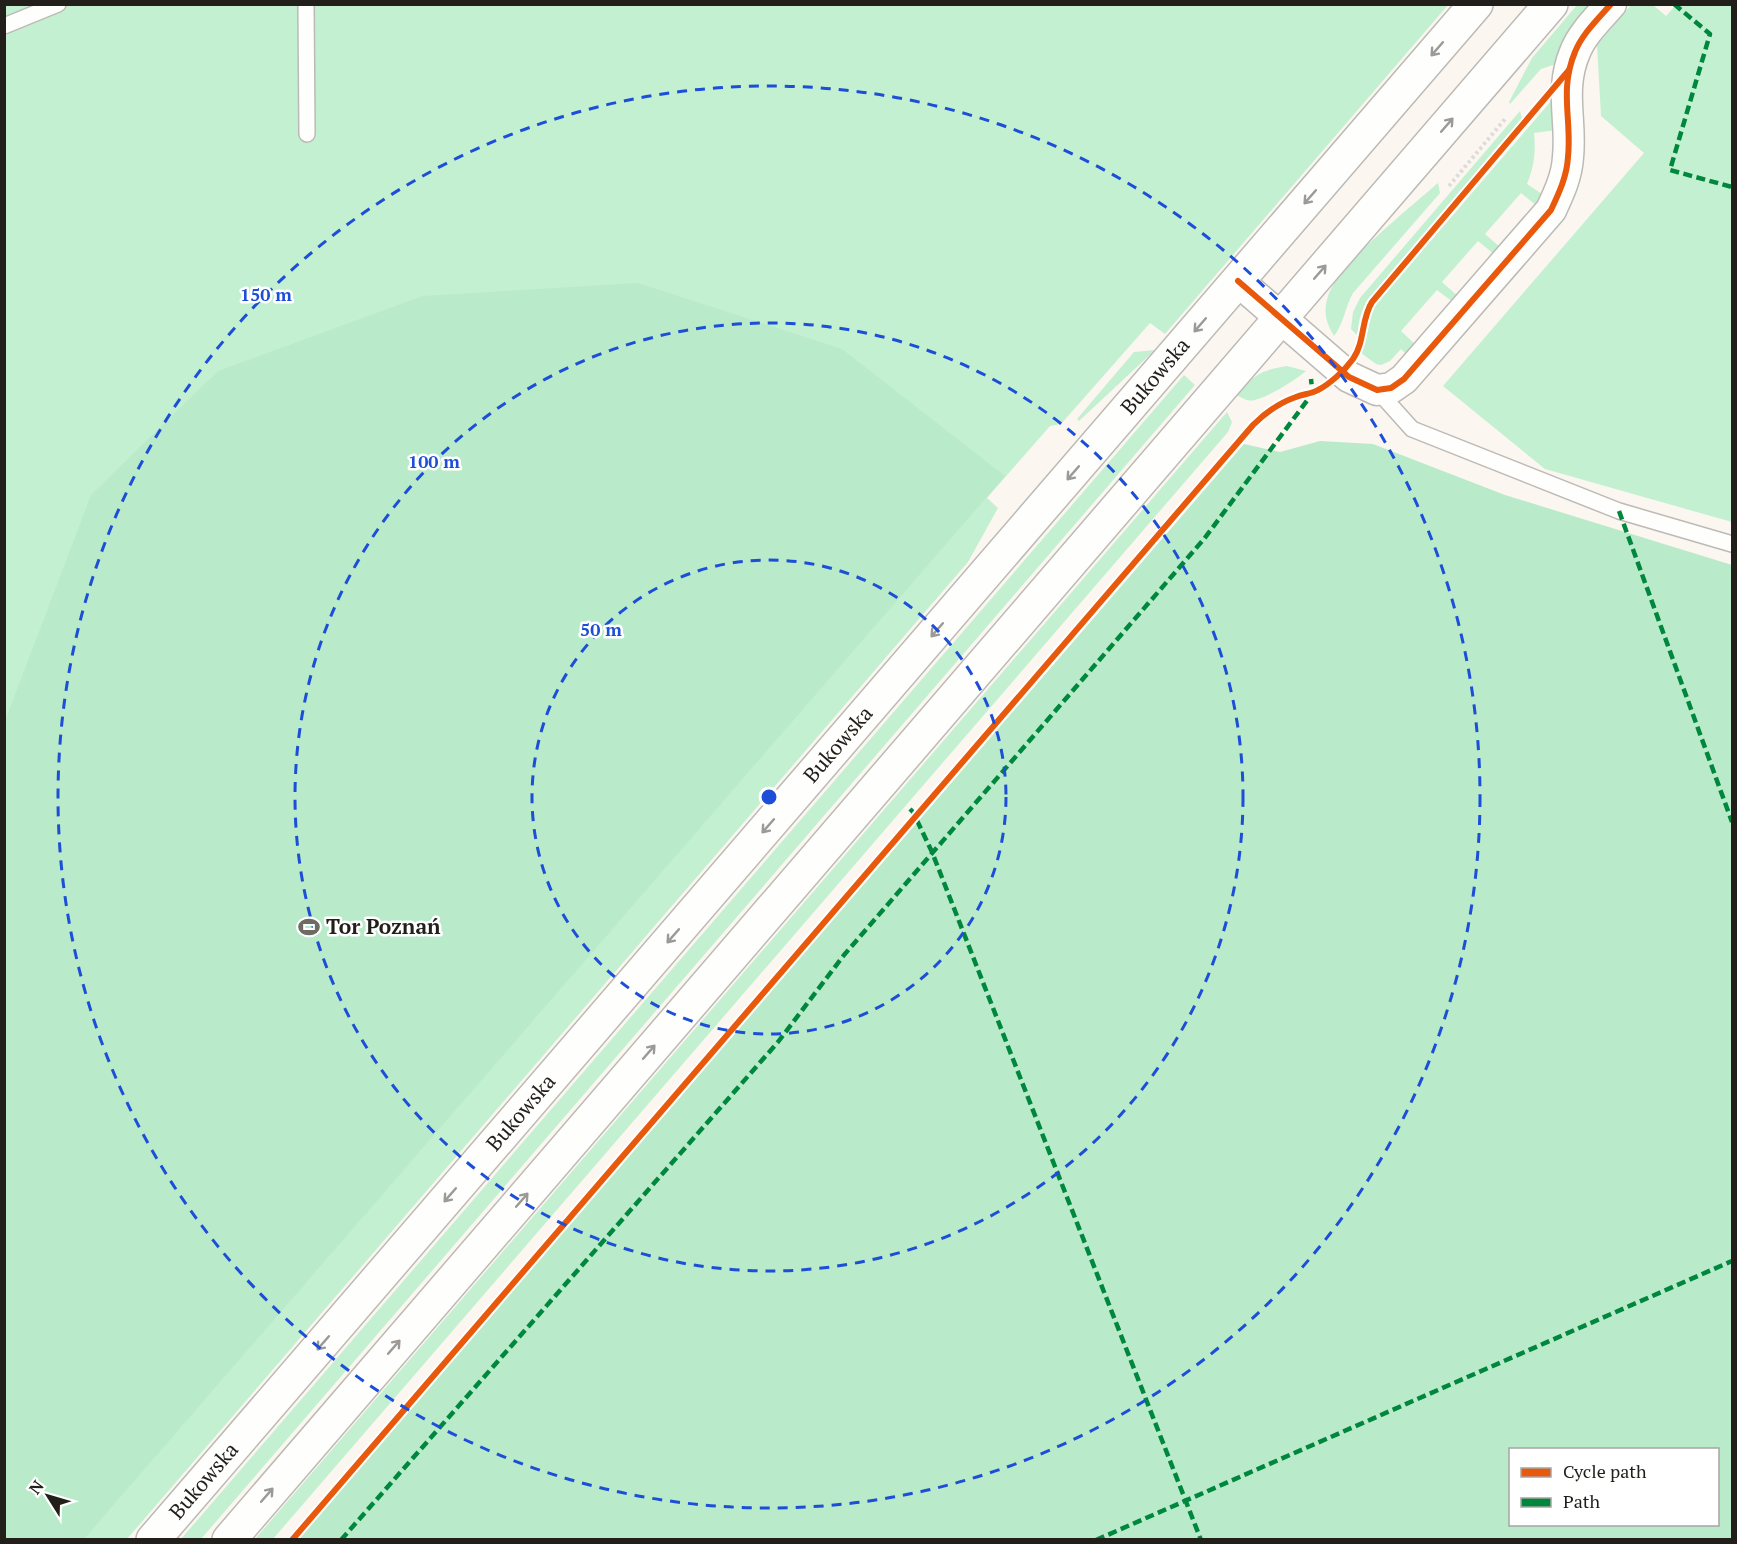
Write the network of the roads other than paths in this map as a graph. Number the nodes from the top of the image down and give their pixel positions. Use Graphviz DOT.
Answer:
graph roads {
  1 [pos="58,4"];
  2 [pos="306,4"];
  3 [pos="1476,4"];
  4 [pos="1551,4"];
  5 [pos="1611,4"];
  6 [pos="4,26"];
  7 [pos="307,134"];
  8 [pos="1238,281"];
  9 [pos="1281,317"];
  10 [pos="1377,390"];
  11 [pos="1732,544"];
  12 [pos="153,1539"];
  13 [pos="229,1539"];
  1 -- 6 [label="lane"];
  2 -- 7 [label="lane"];
  3 -- 8 [label="main road, Bukowska, one-way"];
  9 -- 4 [label="main road, one-way"];
  5 -- 10 [label="street"];
  8 -- 9 [label="street"];
  8 -- 12 [label="main road, Bukowska, one-way"];
  9 -- 10 [label="street"];
  13 -- 9 [label="main road, one-way"];
  10 -- 11 [label="lane"];
}
